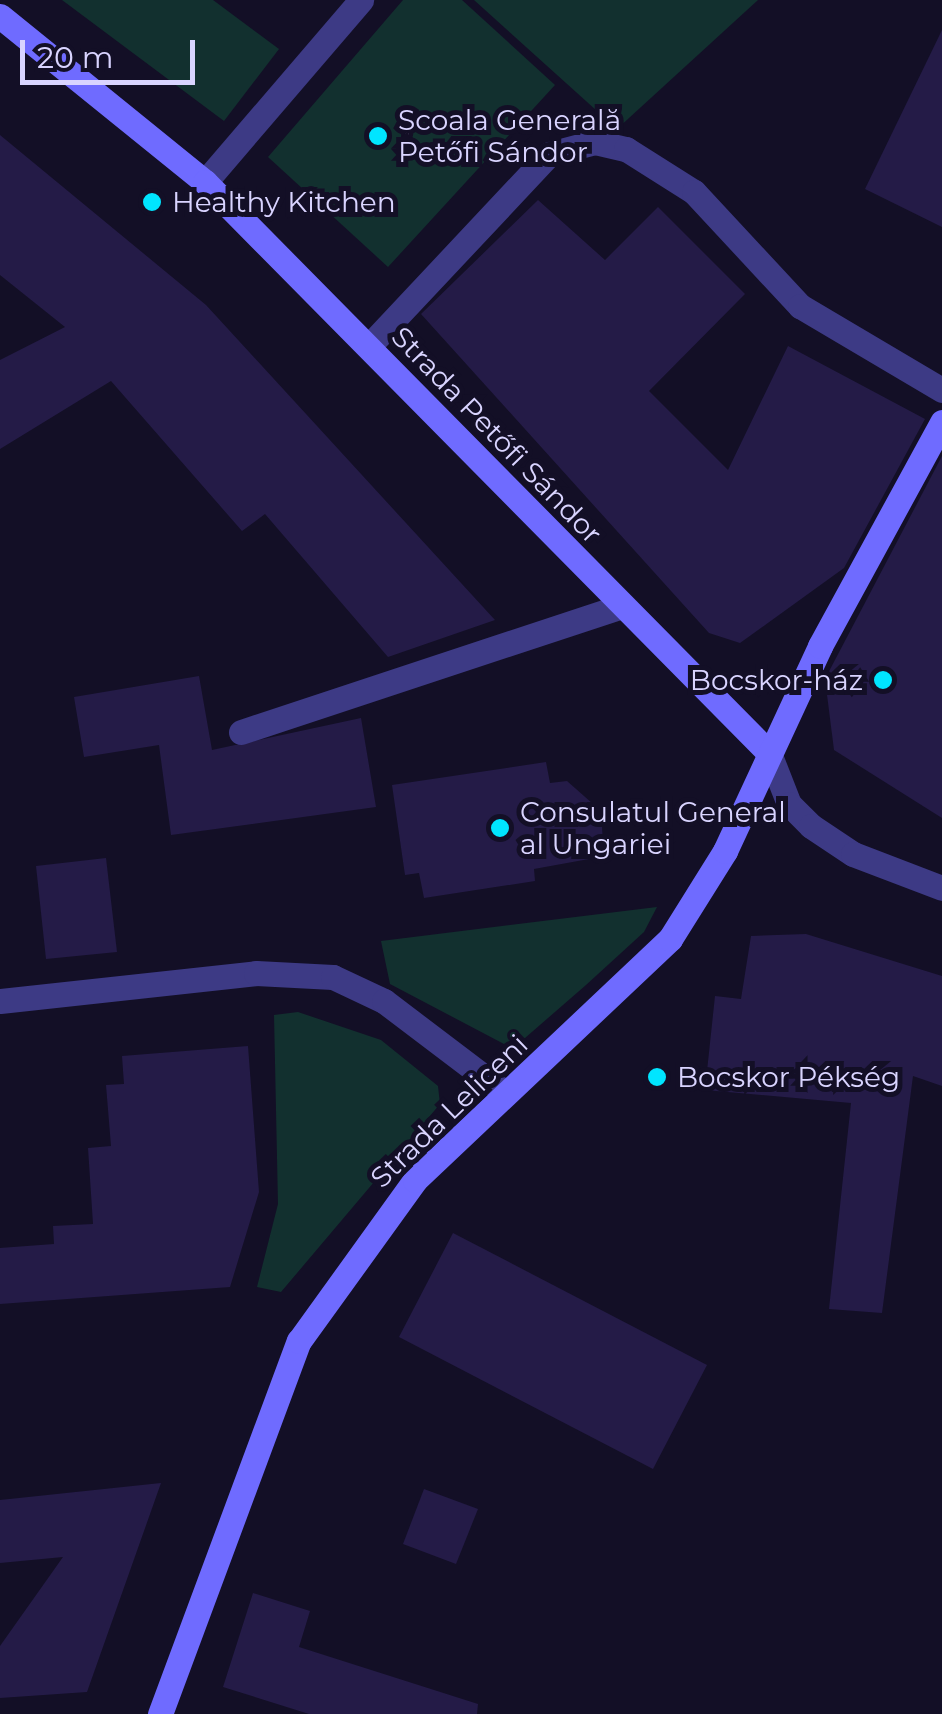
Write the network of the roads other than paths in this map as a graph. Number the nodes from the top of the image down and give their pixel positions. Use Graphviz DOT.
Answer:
graph roads {
  1 [pos="361,0"];
  2 [pos="0,16"];
  3 [pos="205,182"];
  4 [pos="369,346"];
  5 [pos="942,390"];
  6 [pos="942,422"];
  7 [pos="623,606"];
  8 [pos="241,732"];
  9 [pos="769,754"];
  10 [pos="942,888"];
  11 [pos="0,1001"];
  12 [pos="505,1093"];
  13 [pos="160,1714"];
  1 -- 3 [label="street"];
  2 -- 3 [label="street, Strada Petőfi Sándor"];
  3 -- 4 [label="street, Strada Petőfi Sándor"];
  4 -- 5 [label="street"];
  4 -- 7 [label="street, Strada Petőfi Sándor"];
  6 -- 9 [label="street, Strada Leliceni"];
  7 -- 8 [label="street"];
  7 -- 9 [label="street, Strada Petőfi Sándor"];
  9 -- 10 [label="street, Strada Petőfi Sándor"];
  9 -- 12 [label="street, Strada Leliceni"];
  11 -- 12 [label="street"];
  12 -- 13 [label="street, Strada Leliceni"];
}
